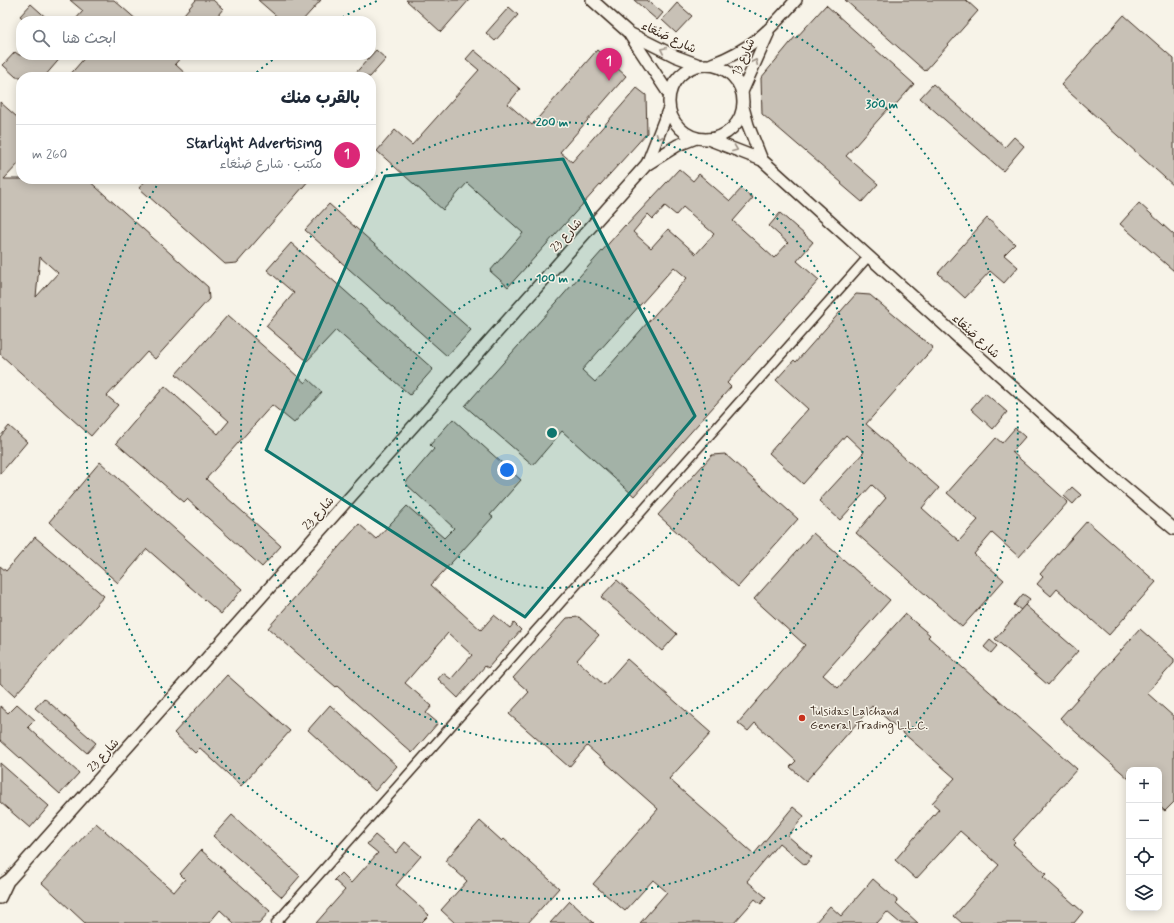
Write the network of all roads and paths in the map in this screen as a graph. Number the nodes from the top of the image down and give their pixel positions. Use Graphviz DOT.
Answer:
graph roads {
  1 [pos="592,0"];
  2 [pos="796,0"];
  3 [pos="629,32"];
  4 [pos="769,32"];
  5 [pos="712,64"];
  6 [pos="699,65"];
  7 [pos="742,92"];
  8 [pos="669,94"];
  9 [pos="743,107"];
  10 [pos="669,108"];
  11 [pos="696,138"];
  12 [pos="708,139"];
  13 [pos="762,160"];
  14 [pos="646,165"];
  15 [pos="868,257"];
  16 [pos="1174,529"];
  17 [pos="10,879"];
  18 [pos="0,886"];
  19 [pos="0,898"];
  20 [pos="276,923"];
  1 -- 3 [label="street, شارع صَنْعَاء"];
  2 -- 4 [label="street, شارع 13"];
  6 -- 3 [label="street, شارع صَنْعَاء, one-way"];
  3 -- 8 [label="street, شارع صَنْعَاء"];
  4 -- 5 [label="street, شارع 13"];
  7 -- 4 [label="street, شارع 13, one-way"];
  5 -- 6 [label="street"];
  5 -- 7 [label="street"];
  6 -- 8 [label="street"];
  7 -- 9 [label="street"];
  8 -- 10 [label="street"];
  9 -- 12 [label="street"];
  9 -- 13 [label="street, شارع صَنْعَاء"];
  10 -- 11 [label="street"];
  10 -- 14 [label="street, شارع 23, one-way"];
  11 -- 12 [label="street"];
  11 -- 14 [label="street, شارع 23"];
  12 -- 13 [label="street, شارع صَنْعَاء, one-way"];
  13 -- 15 [label="street, شارع صَنْعَاء"];
  14 -- 17 [label="street, شارع 23"];
  15 -- 16 [label="street, شارع صَنْعَاء"];
  15 -- 20 [label="street"];
  17 -- 18 [label="street, شارع 23"];
  17 -- 19 [label="street, شارع 23"];
}
